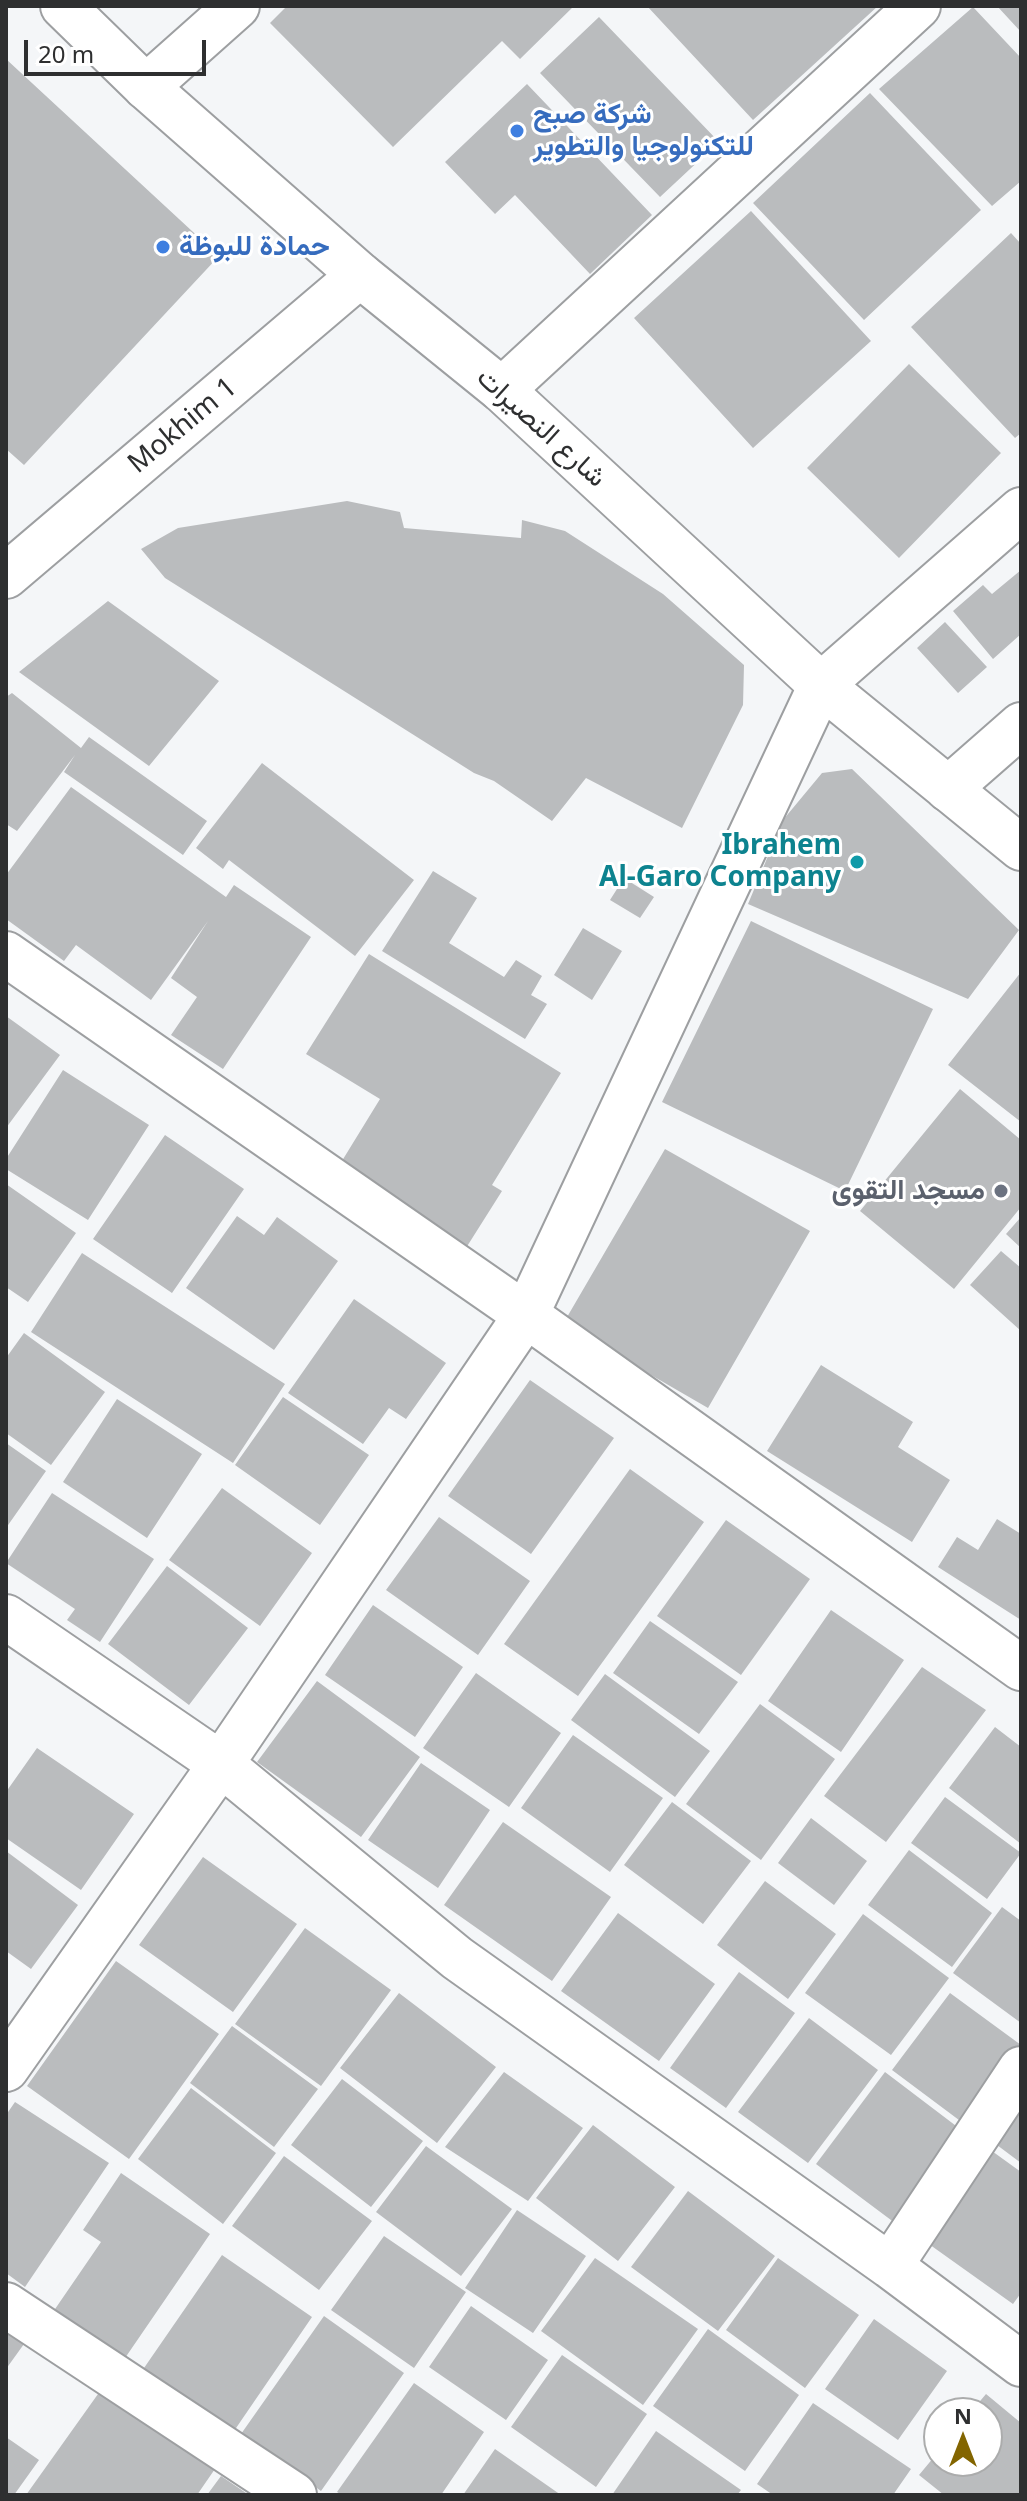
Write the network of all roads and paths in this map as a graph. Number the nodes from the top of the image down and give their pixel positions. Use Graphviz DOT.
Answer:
graph roads {
  1 [pos="63,6"];
  2 [pos="237,6"];
  3 [pos="918,6"];
  4 [pos="146,87"];
  5 [pos="360,275"];
  6 [pos="502,390"];
  7 [pos="1021,510"];
  8 [pos="6,576"];
  9 [pos="821,685"];
  10 [pos="1021,725"];
  11 [pos="948,789"];
  12 [pos="1021,848"];
  13 [pos="6,954"];
  14 [pos="526,1315"];
  15 [pos="6,1617"];
  16 [pos="1021,1668"];
  17 [pos="221,1764"];
  18 [pos="6,2069"];
  19 [pos="1021,2069"];
  20 [pos="890,2266"];
  21 [pos="6,2305"];
  22 [pos="1021,2364"];
  23 [pos="294,2495"];
  1 -- 4 [label="street, شارع النصيرات"];
  2 -- 4 [label="street"];
  3 -- 6 [label="street"];
  4 -- 5 [label="street, شارع النصيرات"];
  5 -- 6 [label="street, شارع النصيرات"];
  5 -- 8 [label="street, Mokhim 1"];
  6 -- 9 [label="street, شارع النصيرات"];
  7 -- 9 [label="street"];
  9 -- 11 [label="street, شارع النصيرات"];
  9 -- 14 [label="street"];
  10 -- 11 [label="street"];
  11 -- 12 [label="street, شارع النصيرات"];
  13 -- 14 [label="street"];
  14 -- 16 [label="street"];
  14 -- 17 [label="street"];
  15 -- 17 [label="street"];
  17 -- 18 [label="street"];
  17 -- 20 [label="street"];
  19 -- 20 [label="street"];
  20 -- 22 [label="street"];
  21 -- 23 [label="street"];
}
